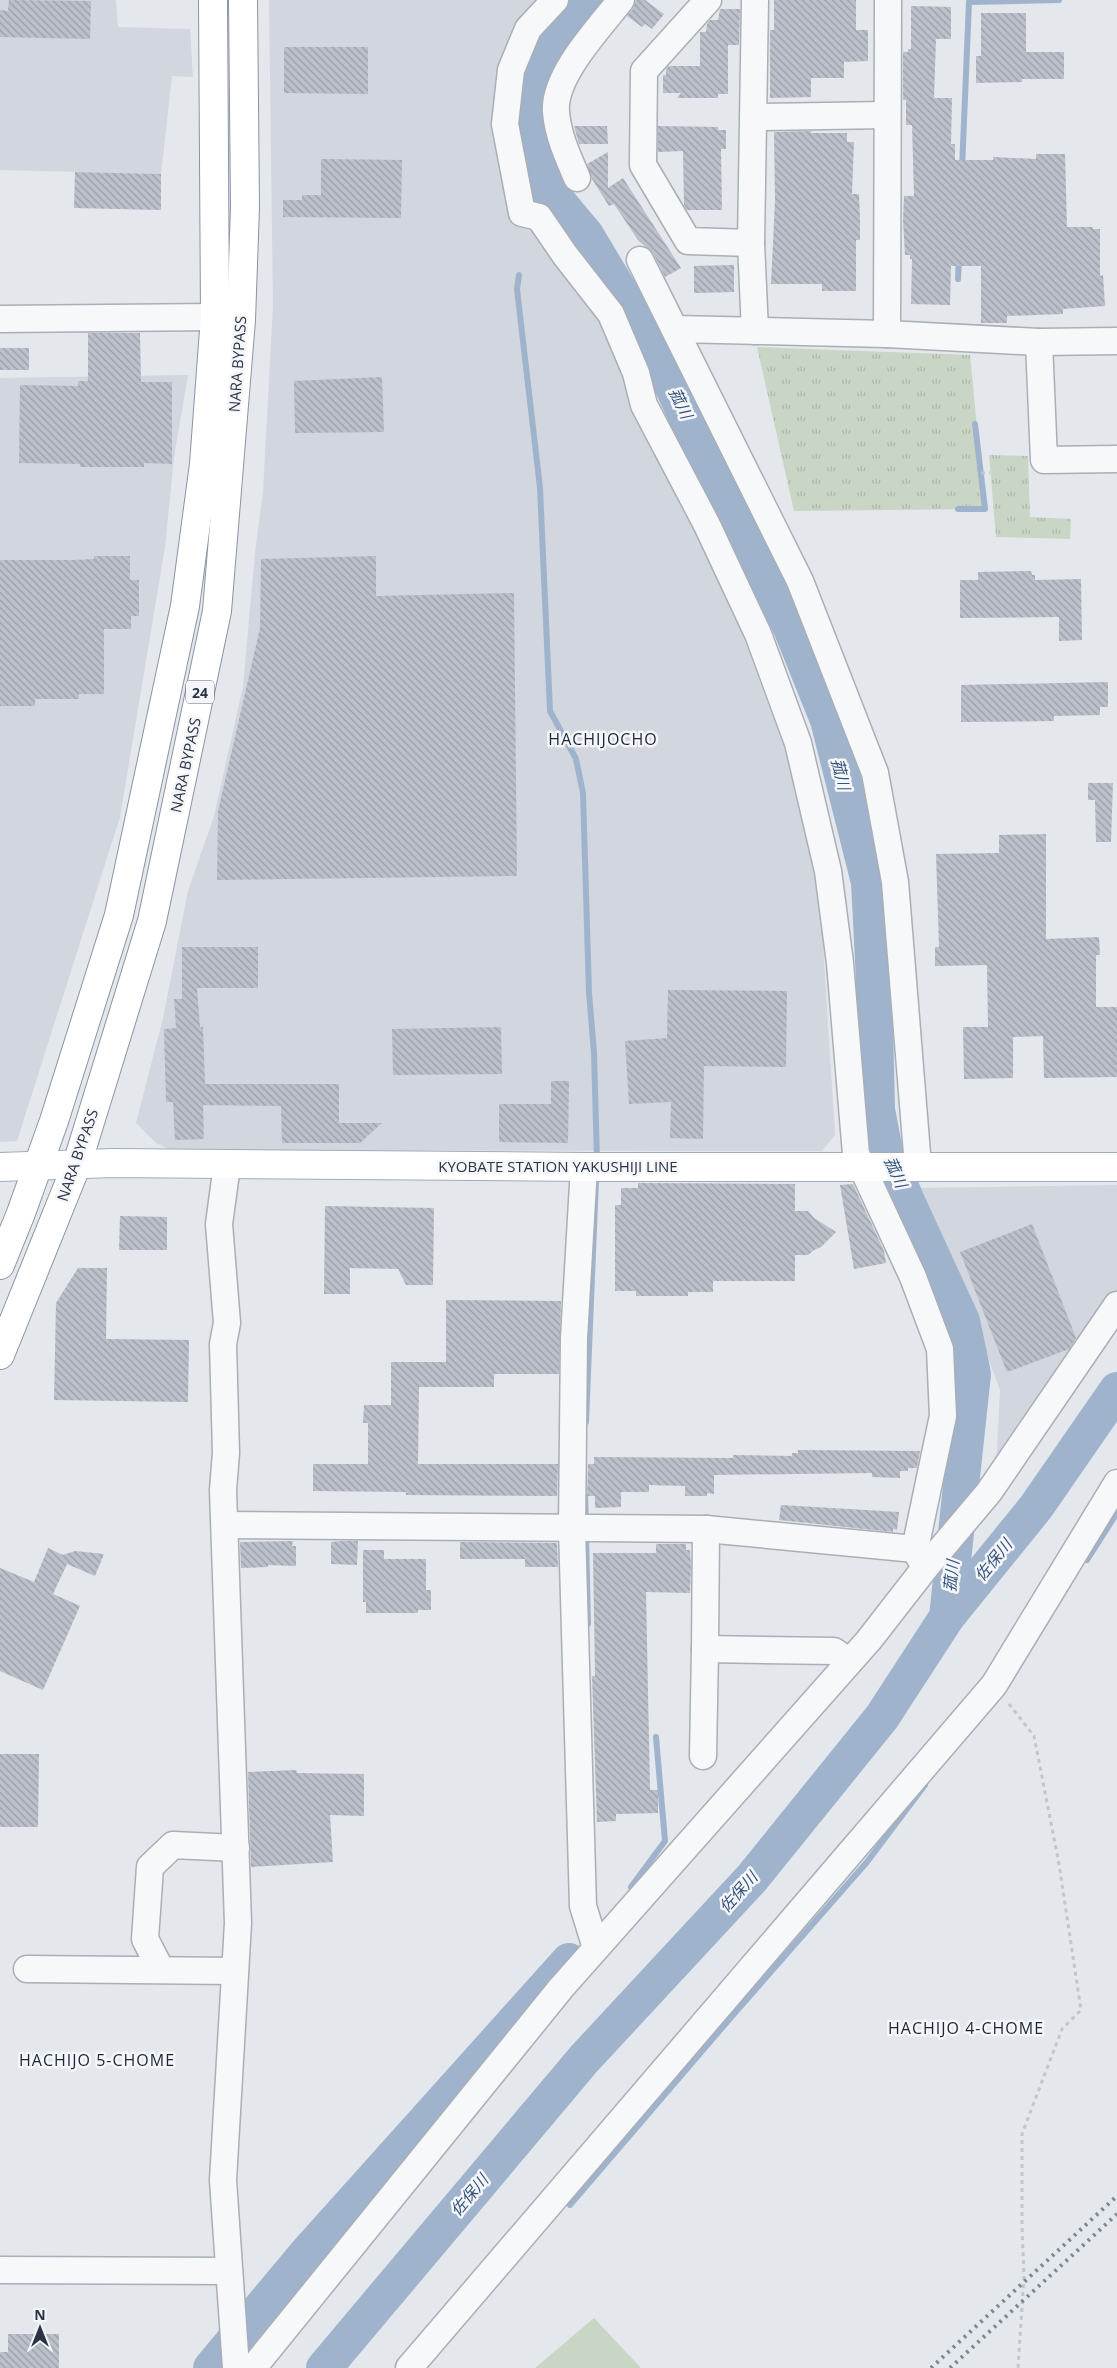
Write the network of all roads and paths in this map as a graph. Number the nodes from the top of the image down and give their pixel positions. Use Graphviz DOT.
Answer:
graph roads {
  1 [pos="213,0"];
  2 [pos="243,0"];
  3 [pos="555,0"];
  4 [pos="621,0"];
  5 [pos="708,0"];
  6 [pos="755,0"];
  7 [pos="888,0"];
  8 [pos="887,115"];
  9 [pos="754,117"];
  10 [pos="577,178"];
  11 [pos="751,243"];
  12 [pos="640,260"];
  13 [pos="215,317"];
  14 [pos="0,319"];
  15 [pos="675,329"];
  16 [pos="755,331"];
  17 [pos="887,334"];
  18 [pos="1117,341"];
  19 [pos="1039,342"];
  20 [pos="1117,458"];
  21 [pos="981,473"];
  22 [pos="990,473"];
  23 [pos="77,1164"];
  24 [pos="38,1165"];
  25 [pos="227,1165"];
  26 [pos="584,1166"];
  27 [pos="868,1166"];
  28 [pos="915,1166"];
  29 [pos="0,1167"];
  30 [pos="1117,1167"];
  31 [pos="0,1265"];
  32 [pos="1117,1305"];
  33 [pos="0,1355"];
  34 [pos="1117,1483"];
  35 [pos="225,1525"];
  36 [pos="572,1528"];
  37 [pos="706,1529"];
  38 [pos="920,1559"];
  39 [pos="705,1649"];
  40 [pos="849,1662"];
  41 [pos="994,1685"];
  42 [pos="704,1756"];
  43 [pos="236,1848"];
  44 [pos="596,1948"];
  45 [pos="27,1969"];
  46 [pos="161,1970"];
  47 [pos="235,1971"];
  48 [pos="0,2270"];
  49 [pos="229,2271"];
  50 [pos="236,2368"];
  51 [pos="253,2368"];
  52 [pos="409,2368"];
  53 [pos="1018,2368"];
  1 -- 13 [label="main road, NARA BYPASS / 24"];
  2 -- 23 [label="main road, NARA BYPASS / 24"];
  3 -- 27 [label="street"];
  4 -- 10 [label="street"];
  5 -- 11 [label="street"];
  6 -- 9 [label="street"];
  7 -- 8 [label="street"];
  8 -- 9 [label="street"];
  8 -- 17 [label="street"];
  9 -- 11 [label="street"];
  11 -- 16 [label="street"];
  12 -- 15 [label="street"];
  13 -- 14 [label="street"];
  13 -- 24 [label="main road, NARA BYPASS / 24"];
  15 -- 16 [label="street"];
  15 -- 28 [label="street"];
  16 -- 17 [label="street"];
  17 -- 19 [label="street"];
  18 -- 19 [label="street"];
  19 -- 20 [label="street"];
  21 -- 22 [label="path"];
  23 -- 24 [label="main road, KYOBATE STATION YAKUSHIJI LINE"];
  23 -- 25 [label="main road, KYOBATE STATION YAKUSHIJI LINE"];
  23 -- 33 [label="main road, NARA BYPASS / 24"];
  24 -- 29 [label="main road, KYOBATE STATION YAKUSHIJI LINE"];
  24 -- 31 [label="main road, NARA BYPASS / 24"];
  25 -- 26 [label="main road, KYOBATE STATION YAKUSHIJI LINE"];
  25 -- 35 [label="street"];
  26 -- 27 [label="main road, KYOBATE STATION YAKUSHIJI LINE"];
  26 -- 36 [label="street"];
  27 -- 28 [label="main road, KYOBATE STATION YAKUSHIJI LINE"];
  27 -- 38 [label="street"];
  28 -- 30 [label="main road, KYOBATE STATION YAKUSHIJI LINE"];
  32 -- 38 [label="street"];
  34 -- 41 [label="street"];
  35 -- 36 [label="street"];
  35 -- 43 [label="street"];
  36 -- 37 [label="street"];
  36 -- 44 [label="street"];
  37 -- 38 [label="street"];
  37 -- 39 [label="street"];
  38 -- 40 [label="street"];
  39 -- 40 [label="street"];
  39 -- 42 [label="street"];
  40 -- 44 [label="street"];
  41 -- 52 [label="street"];
  41 -- 53 [label="path"];
  43 -- 46 [label="street"];
  43 -- 47 [label="street"];
  44 -- 51 [label="street"];
  45 -- 46 [label="street"];
  46 -- 47 [label="street"];
  47 -- 49 [label="street"];
  48 -- 49 [label="street"];
  49 -- 50 [label="street"];
}
